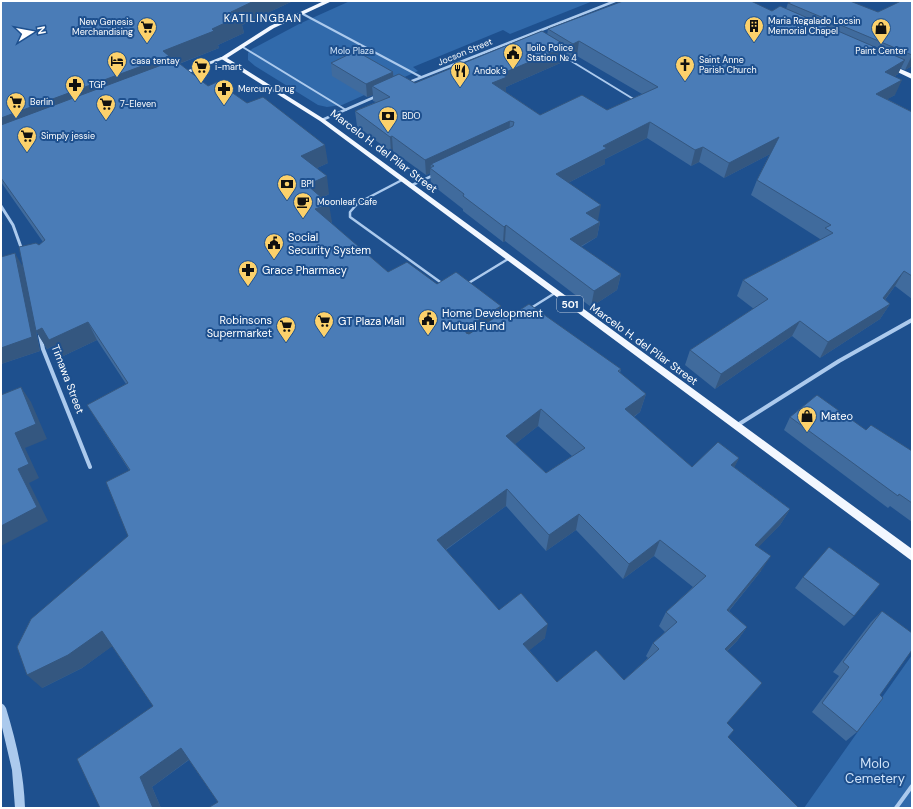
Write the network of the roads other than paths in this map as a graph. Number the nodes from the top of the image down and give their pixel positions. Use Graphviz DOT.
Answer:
graph roads {
  1 [pos="329,1"];
  2 [pos="616,1"];
  3 [pos="301,13"];
  4 [pos="527,34"];
  5 [pos="534,38"];
  6 [pos="241,46"];
  7 [pos="560,54"];
  8 [pos="223,58"];
  9 [pos="878,62"];
  10 [pos="174,76"];
  11 [pos="421,77"];
  12 [pos="912,77"];
  13 [pos="400,86"];
  14 [pos="380,95"];
  15 [pos="637,101"];
  16 [pos="346,110"];
  17 [pos="322,120"];
  18 [pos="439,172"];
  19 [pos="402,180"];
  20 [pos="410,186"];
  21 [pos="1,206"];
  22 [pos="24,255"];
  23 [pos="508,258"];
  24 [pos="461,285"];
  25 [pos="448,286"];
  26 [pos="555,293"];
  27 [pos="530,309"];
  28 [pos="912,320"];
  29 [pos="39,327"];
  30 [pos="736,427"];
  31 [pos="90,468"];
  32 [pos="912,556"];
  33 [pos="1,708"];
  34 [pos="912,786"];
  35 [pos="20,808"];
  36 [pos="896,808"];
  1 -- 3 [label="main road"];
  2 -- 4 [label="street, Jocson Street"];
  3 -- 6 [label="main road"];
  3 -- 11 [label="lane"];
  4 -- 5 [label="lane"];
  4 -- 11 [label="street, Jocson Street"];
  6 -- 8 [label="main road"];
  6 -- 16 [label="lane"];
  7 -- 15 [label="lane"];
  8 -- 10 [label="main road"];
  8 -- 17 [label="main road, Marcelo H. del Pilar Street / 501"];
  9 -- 12 [label="main road"];
  11 -- 13 [label="street, Jocson Street"];
  14 -- 16 [label="street"];
  16 -- 17 [label="street"];
  17 -- 19 [label="main road, Marcelo H. del Pilar Street / 501"];
  18 -- 20 [label="lane"];
  19 -- 20 [label="main road, Marcelo H. del Pilar Street / 501"];
  19 -- 25 [label="lane"];
  20 -- 23 [label="main road, Marcelo H. del Pilar Street / 501"];
  21 -- 22 [label="street"];
  23 -- 24 [label="lane"];
  23 -- 26 [label="main road, Marcelo H. del Pilar Street / 501"];
  26 -- 27 [label="lane"];
  26 -- 30 [label="main road, Marcelo H. del Pilar Street / 501"];
  28 -- 30 [label="street"];
  29 -- 31 [label="street, Timawa Street"];
  30 -- 32 [label="main road, Marcelo H. del Pilar Street / 501"];
  33 -- 35 [label="street"];
  34 -- 36 [label="lane"];
}
